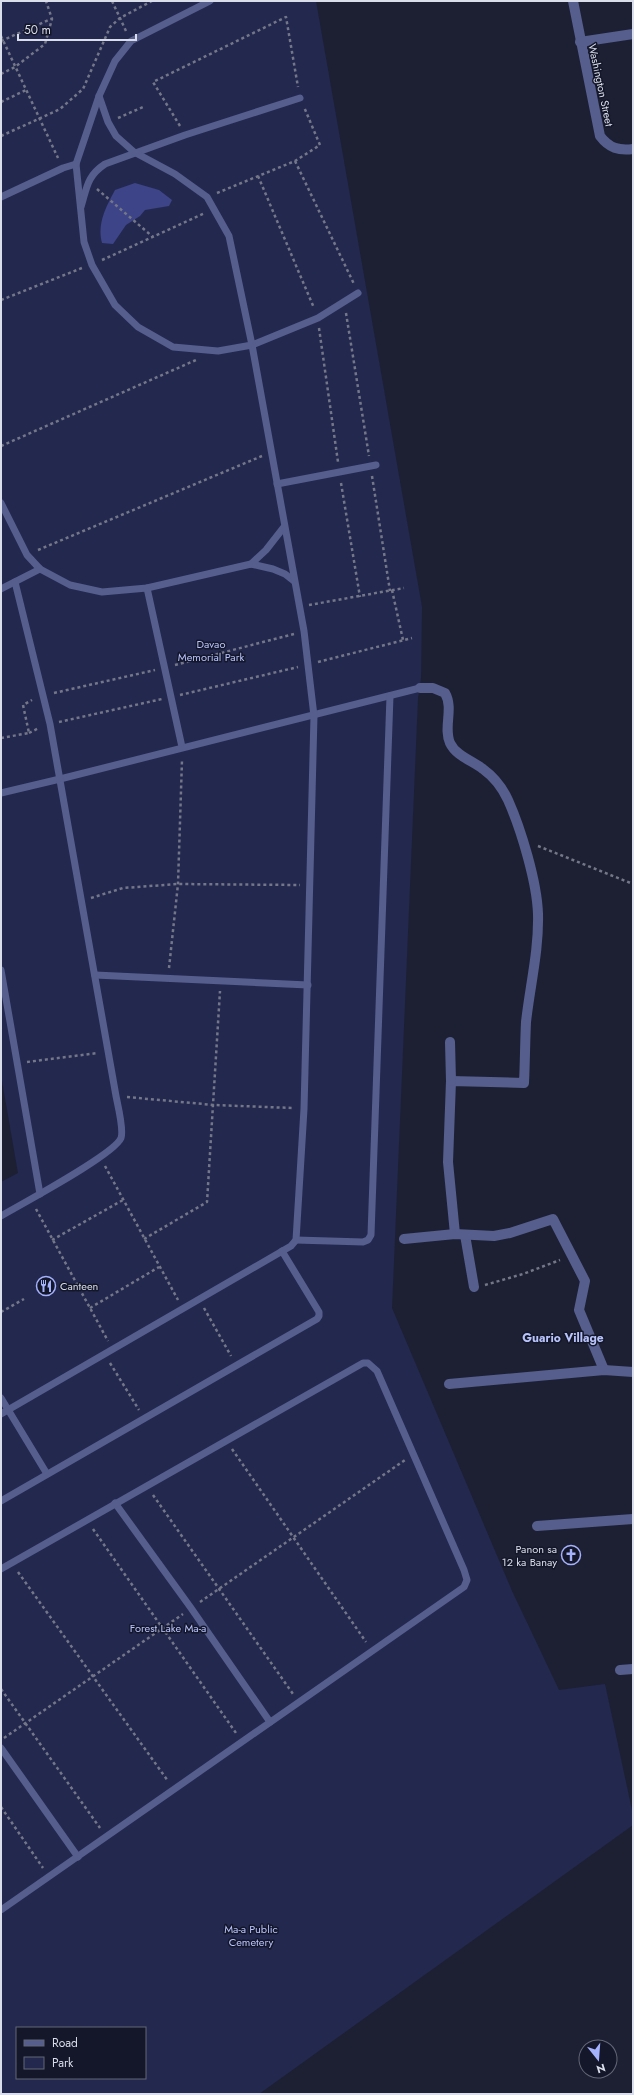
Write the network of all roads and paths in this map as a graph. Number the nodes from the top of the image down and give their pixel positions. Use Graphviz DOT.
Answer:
graph roads {
  1 [pos="46,1"];
  2 [pos="112,1"];
  3 [pos="152,1"];
  4 [pos="210,1"];
  5 [pos="573,1"];
  6 [pos="120,18"];
  7 [pos="52,19"];
  8 [pos="633,34"];
  9 [pos="1,36"];
  10 [pos="2,41"];
  11 [pos="131,41"];
  12 [pos="580,42"];
  13 [pos="15,67"];
  14 [pos="1,74"];
  15 [pos="26,90"];
  16 [pos="99,96"];
  17 [pos="300,98"];
  18 [pos="1,102"];
  19 [pos="143,107"];
  20 [pos="40,118"];
  21 [pos="108,122"];
  22 [pos="185,135"];
  23 [pos="1,136"];
  24 [pos="633,148"];
  25 [pos="134,152"];
  26 [pos="295,160"];
  27 [pos="76,164"];
  28 [pos="63,168"];
  29 [pos="258,176"];
  30 [pos="1,197"];
  31 [pos="207,197"];
  32 [pos="107,198"];
  33 [pos="215,208"];
  34 [pos="80,211"];
  35 [pos="153,237"];
  36 [pos="92,265"];
  37 [pos="358,293"];
  38 [pos="1,300"];
  39 [pos="344,303"];
  40 [pos="318,318"];
  41 [pos="252,345"];
  42 [pos="218,351"];
  43 [pos="1,446"];
  44 [pos="272,452"];
  45 [pos="373,466"];
  46 [pos="339,472"];
  47 [pos="277,484"];
  48 [pos="1,503"];
  49 [pos="284,526"];
  50 [pos="27,555"];
  51 [pos="251,564"];
  52 [pos="40,569"];
  53 [pos="294,581"];
  54 [pos="15,582"];
  55 [pos="147,588"];
  56 [pos="404,588"];
  57 [pos="1,589"];
  58 [pos="391,590"];
  59 [pos="360,597"];
  60 [pos="298,606"];
  61 [pos="304,631"];
  62 [pos="412,638"];
  63 [pos="403,641"];
  64 [pos="308,665"];
  65 [pos="165,668"];
  66 [pos="420,688"];
  67 [pos="43,695"];
  68 [pos="390,696"];
  69 [pos="172,697"];
  70 [pos="314,716"];
  71 [pos="50,724"];
  72 [pos="29,733"];
  73 [pos="1,738"];
  74 [pos="182,747"];
  75 [pos="60,780"];
  76 [pos="1,793"];
  77 [pos="521,838"];
  78 [pos="178,884"];
  79 [pos="633,884"];
  80 [pos="310,886"];
  81 [pos="81,902"];
  82 [pos="1,970"];
  83 [pos="95,975"];
  84 [pos="168,978"];
  85 [pos="221,981"];
  86 [pos="308,985"];
  87 [pos="450,1042"];
  88 [pos="108,1052"];
  89 [pos="17,1064"];
  90 [pos="451,1081"];
  91 [pos="116,1096"];
  92 [pos="214,1104"];
  93 [pos="304,1109"];
  94 [pos="100,1157"];
  95 [pos="40,1194"];
  96 [pos="31,1199"];
  97 [pos="123,1200"];
  98 [pos="1,1216"];
  99 [pos="455,1234"];
  100 [pos="465,1235"];
  101 [pos="404,1239"];
  102 [pos="52,1240"];
  103 [pos="144,1240"];
  104 [pos="296,1240"];
  105 [pos="282,1251"];
  106 [pos="572,1255"];
  107 [pos="159,1267"];
  108 [pos="474,1287"];
  109 [pos="24,1299"];
  110 [pos="199,1299"];
  111 [pos="90,1308"];
  112 [pos="183,1308"];
  113 [pos="1,1312"];
  114 [pos="113,1349"];
  115 [pos="105,1354"];
  116 [pos="236,1365"];
  117 [pos="604,1370"];
  118 [pos="633,1372"];
  119 [pos="449,1384"];
  120 [pos="1,1398"];
  121 [pos="8,1410"];
  122 [pos="1,1414"];
  123 [pos="144,1420"];
  124 [pos="226,1440"];
  125 [pos="413,1454"];
  126 [pos="47,1474"];
  127 [pos="146,1486"];
  128 [pos="1,1501"];
  129 [pos="115,1503"];
  130 [pos="633,1519"];
  131 [pos="86,1520"];
  132 [pos="537,1526"];
  133 [pos="293,1538"];
  134 [pos="12,1563"];
  135 [pos="1,1569"];
  136 [pos="219,1589"];
  137 [pos="191,1608"];
  138 [pos="162,1628"];
  139 [pos="372,1651"];
  140 [pos="633,1669"];
  141 [pos="620,1670"];
  142 [pos="93,1676"];
  143 [pos="1,1689"];
  144 [pos="299,1702"];
  145 [pos="270,1722"];
  146 [pos="25,1723"];
  147 [pos="1,1740"];
  148 [pos="242,1742"];
  149 [pos="1,1748"];
  150 [pos="174,1790"];
  151 [pos="1,1807"];
  152 [pos="106,1837"];
  153 [pos="78,1856"];
  154 [pos="49,1876"];
  155 [pos="1,1910"];
  1 -- 7 [label="path"];
  2 -- 6 [label="path"];
  3 -- 6 [label="path"];
  4 -- 11 [label="lane"];
  5 -- 12 [label="street, Washington Street"];
  6 -- 11 [label="path"];
  6 -- 20 [label="path"];
  7 -- 10 [label="path"];
  7 -- 13 [label="path"];
  8 -- 12 [label="street"];
  9 -- 10 [label="path"];
  10 -- 13 [label="path"];
  11 -- 16 [label="lane"];
  12 -- 24 [label="street, Washington Street"];
  13 -- 14 [label="path"];
  13 -- 15 [label="path"];
  15 -- 18 [label="path"];
  15 -- 20 [label="path"];
  16 -- 21 [label="lane"];
  16 -- 27 [label="lane"];
  17 -- 22 [label="lane"];
  17 -- 22 [label="path"];
  17 -- 26 [label="path"];
  19 -- 21 [label="path"];
  20 -- 23 [label="path"];
  20 -- 28 [label="path"];
  21 -- 25 [label="lane"];
  22 -- 25 [label="lane"];
  25 -- 31 [label="lane"];
  25 -- 34 [label="lane"];
  26 -- 29 [label="path"];
  26 -- 37 [label="path"];
  27 -- 28 [label="lane"];
  27 -- 34 [label="lane"];
  28 -- 30 [label="lane"];
  29 -- 31 [label="path"];
  29 -- 40 [label="path"];
  31 -- 33 [label="lane"];
  32 -- 35 [label="path"];
  33 -- 35 [label="path"];
  33 -- 41 [label="lane"];
  34 -- 36 [label="lane"];
  35 -- 36 [label="path"];
  36 -- 38 [label="path"];
  36 -- 42 [label="lane"];
  37 -- 39 [label="lane"];
  39 -- 40 [label="lane"];
  39 -- 45 [label="path"];
  40 -- 41 [label="lane"];
  40 -- 46 [label="path"];
  41 -- 42 [label="lane"];
  41 -- 44 [label="lane"];
  42 -- 43 [label="path"];
  44 -- 47 [label="lane"];
  44 -- 50 [label="path"];
  45 -- 46 [label="lane"];
  45 -- 58 [label="path"];
  46 -- 47 [label="lane"];
  46 -- 59 [label="path"];
  47 -- 49 [label="lane"];
  48 -- 50 [label="lane"];
  49 -- 51 [label="lane"];
  49 -- 53 [label="lane"];
  50 -- 52 [label="lane"];
  51 -- 53 [label="lane"];
  51 -- 55 [label="lane"];
  52 -- 54 [label="lane"];
  52 -- 55 [label="lane"];
  53 -- 60 [label="lane"];
  54 -- 57 [label="lane"];
  54 -- 67 [label="lane"];
  55 -- 65 [label="lane"];
  56 -- 58 [label="path"];
  58 -- 59 [label="path"];
  58 -- 63 [label="path"];
  59 -- 60 [label="path"];
  60 -- 61 [label="lane"];
  61 -- 64 [label="lane"];
  61 -- 65 [label="path"];
  62 -- 63 [label="path"];
  63 -- 64 [label="path"];
  64 -- 69 [label="path"];
  64 -- 70 [label="lane"];
  65 -- 67 [label="path"];
  65 -- 69 [label="lane"];
  66 -- 68 [label="lane"];
  66 -- 77 [label="street"];
  67 -- 71 [label="lane"];
  67 -- 72 [label="path"];
  68 -- 70 [label="lane"];
  68 -- 104 [label="lane"];
  69 -- 71 [label="path"];
  69 -- 74 [label="lane"];
  70 -- 74 [label="lane"];
  70 -- 80 [label="lane"];
  71 -- 72 [label="path"];
  71 -- 75 [label="lane"];
  72 -- 73 [label="path"];
  74 -- 75 [label="lane"];
  74 -- 78 [label="path"];
  75 -- 76 [label="lane"];
  75 -- 81 [label="lane"];
  77 -- 79 [label="path"];
  77 -- 90 [label="street"];
  78 -- 80 [label="path"];
  78 -- 81 [label="path"];
  78 -- 84 [label="path"];
  80 -- 86 [label="lane"];
  81 -- 83 [label="lane"];
  82 -- 89 [label="lane"];
  83 -- 84 [label="lane"];
  83 -- 88 [label="lane"];
  84 -- 85 [label="lane"];
  85 -- 86 [label="lane"];
  85 -- 92 [label="path"];
  86 -- 93 [label="lane"];
  87 -- 90 [label="street"];
  88 -- 89 [label="path"];
  88 -- 91 [label="lane"];
  89 -- 95 [label="lane"];
  90 -- 99 [label="street"];
  91 -- 92 [label="path"];
  91 -- 94 [label="lane"];
  92 -- 93 [label="path"];
  92 -- 103 [label="path"];
  93 -- 104 [label="lane"];
  94 -- 95 [label="lane"];
  94 -- 97 [label="path"];
  95 -- 96 [label="lane"];
  96 -- 98 [label="lane"];
  96 -- 102 [label="path"];
  97 -- 102 [label="path"];
  97 -- 103 [label="path"];
  99 -- 100 [label="street"];
  99 -- 101 [label="street"];
  100 -- 106 [label="street"];
  100 -- 108 [label="street"];
  102 -- 111 [label="path"];
  103 -- 107 [label="path"];
  104 -- 105 [label="lane"];
  105 -- 110 [label="lane"];
  105 -- 116 [label="lane"];
  106 -- 108 [label="path"];
  106 -- 117 [label="street"];
  107 -- 111 [label="path"];
  107 -- 112 [label="path"];
  109 -- 113 [label="path"];
  110 -- 112 [label="lane"];
  110 -- 116 [label="path"];
  111 -- 114 [label="path"];
  112 -- 114 [label="lane"];
  114 -- 115 [label="lane"];
  115 -- 121 [label="lane"];
  115 -- 123 [label="path"];
  116 -- 123 [label="lane"];
  117 -- 118 [label="street"];
  117 -- 119 [label="street"];
  120 -- 121 [label="lane"];
  121 -- 122 [label="lane"];
  121 -- 126 [label="lane"];
  123 -- 126 [label="lane"];
  124 -- 125 [label="lane"];
  124 -- 127 [label="lane"];
  124 -- 133 [label="path"];
  125 -- 133 [label="path"];
  125 -- 139 [label="lane"];
  126 -- 128 [label="lane"];
  127 -- 129 [label="lane"];
  127 -- 136 [label="path"];
  129 -- 131 [label="lane"];
  129 -- 137 [label="lane"];
  130 -- 132 [label="street"];
  131 -- 134 [label="lane"];
  131 -- 138 [label="path"];
  133 -- 136 [label="path"];
  133 -- 139 [label="path"];
  134 -- 135 [label="lane"];
  134 -- 142 [label="path"];
  136 -- 137 [label="path"];
  136 -- 144 [label="path"];
  137 -- 138 [label="path"];
  137 -- 145 [label="lane"];
  138 -- 142 [label="path"];
  138 -- 148 [label="path"];
  139 -- 144 [label="lane"];
  140 -- 141 [label="street"];
  142 -- 146 [label="path"];
  142 -- 150 [label="path"];
  143 -- 146 [label="path"];
  144 -- 145 [label="lane"];
  145 -- 148 [label="lane"];
  146 -- 147 [label="path"];
  146 -- 152 [label="path"];
  148 -- 150 [label="lane"];
  149 -- 153 [label="lane"];
  150 -- 152 [label="lane"];
  151 -- 154 [label="path"];
  152 -- 153 [label="lane"];
  153 -- 154 [label="lane"];
  154 -- 155 [label="lane"];
}
